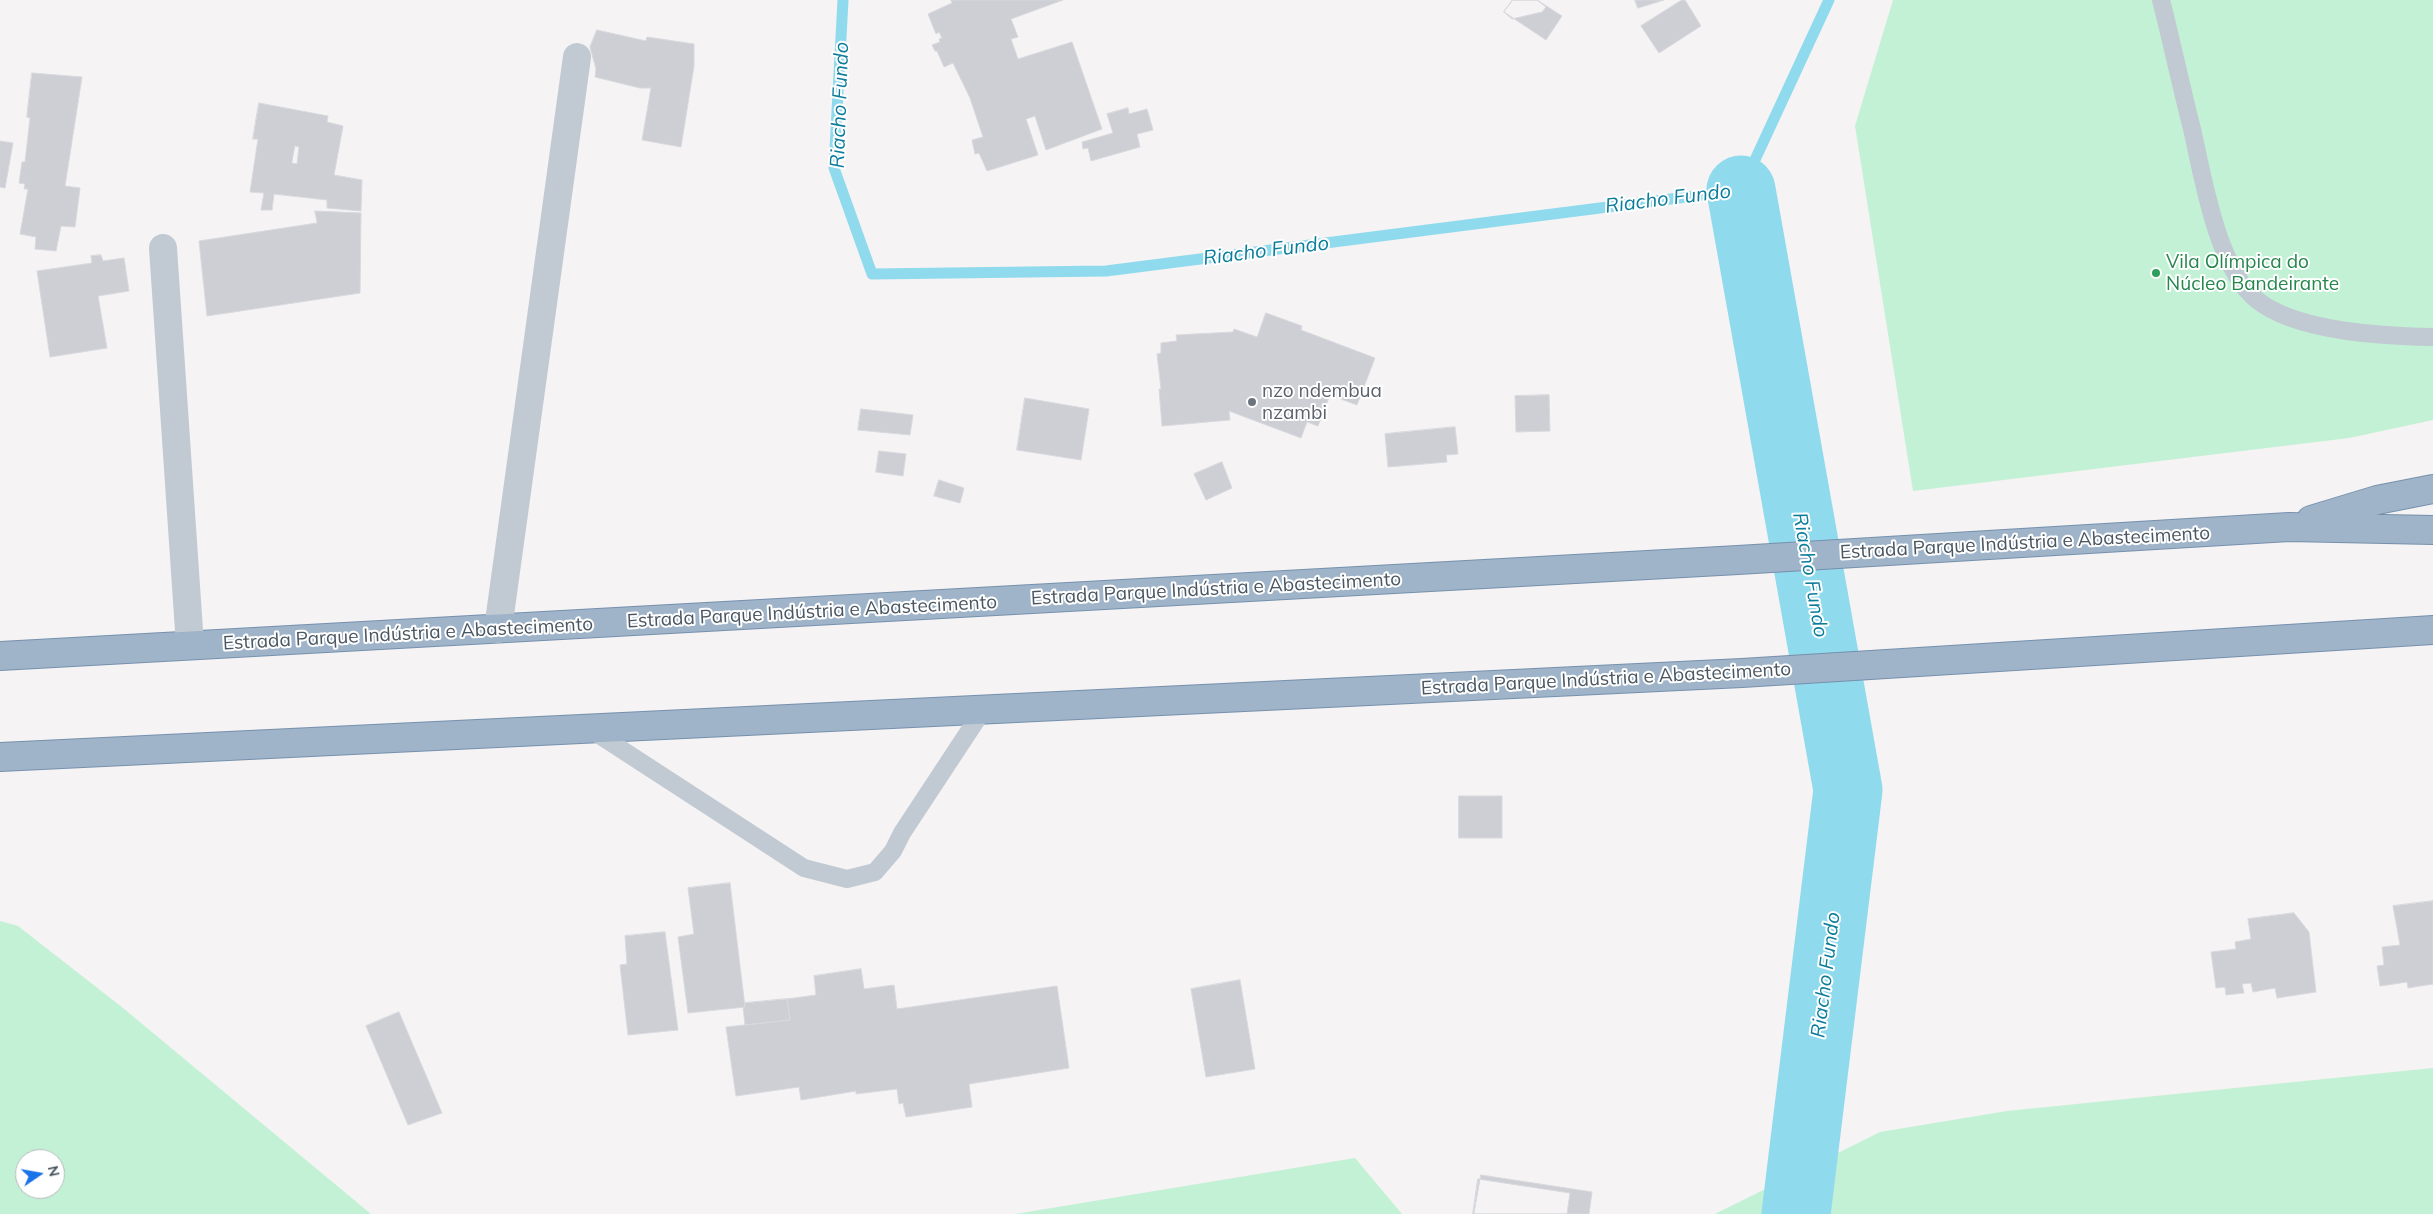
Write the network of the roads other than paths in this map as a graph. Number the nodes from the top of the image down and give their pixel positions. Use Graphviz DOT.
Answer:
graph roads {
  1 [pos="2161,0"];
  2 [pos="577,57"];
  3 [pos="163,248"];
  4 [pos="2433,336"];
  5 [pos="2433,489"];
  6 [pos="2289,527"];
  7 [pos="2433,530"];
  8 [pos="498,630"];
  9 [pos="2433,630"];
  10 [pos="190,645"];
  11 [pos="0,656"];
  12 [pos="983,710"];
  13 [pos="589,729"];
  14 [pos="0,757"];
  1 -- 4 [label="lane"];
  2 -- 8 [label="street"];
  3 -- 10 [label="street"];
  5 -- 6 [label="highway"];
  6 -- 7 [label="highway, Estrada Parque Indústria e Abastecimento"];
  6 -- 8 [label="highway, Estrada Parque Indústria e Abastecimento"];
  8 -- 10 [label="highway, Estrada Parque Indústria e Abastecimento"];
  9 -- 12 [label="highway, Estrada Parque Indústria e Abastecimento"];
  10 -- 11 [label="highway, Estrada Parque Indústria e Abastecimento"];
  12 -- 13 [label="highway, Estrada Parque Indústria e Abastecimento"];
  12 -- 13 [label="lane"];
  13 -- 14 [label="highway, Estrada Parque Indústria e Abastecimento"];
}
